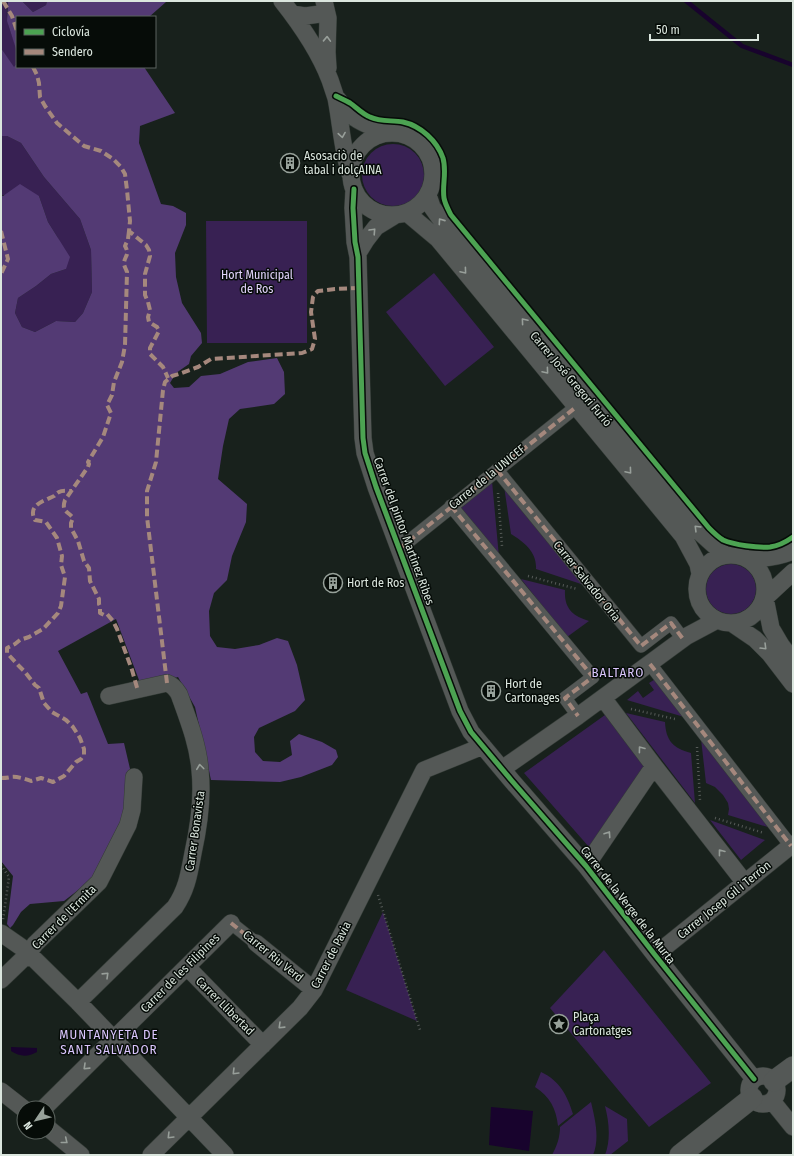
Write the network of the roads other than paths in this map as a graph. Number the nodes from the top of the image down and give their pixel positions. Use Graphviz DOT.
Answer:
graph roads {
  1 [pos="323,6"];
  2 [pos="287,7"];
  3 [pos="312,44"];
  4 [pos="328,76"];
  5 [pos="336,96"];
  6 [pos="393,132"];
  7 [pos="353,183"];
  8 [pos="428,195"];
  9 [pos="401,214"];
  10 [pos="358,253"];
  11 [pos="576,407"];
  12 [pos="497,470"];
  13 [pos="451,506"];
  14 [pos="399,549"];
  15 [pos="793,551"];
  16 [pos="725,555"];
  17 [pos="748,558"];
  18 [pos="793,572"];
  19 [pos="700,574"];
  20 [pos="765,598"];
  21 [pos="701,605"];
  22 [pos="725,622"];
  23 [pos="685,638"];
  24 [pos="793,661"];
  25 [pos="650,664"];
  26 [pos="793,684"];
  27 [pos="109,696"];
  28 [pos="603,698"];
  29 [pos="578,716"];
  30 [pos="483,746"];
  31 [pos="654,766"];
  32 [pos="502,769"];
  33 [pos="134,777"];
  34 [pos="792,845"];
  35 [pos="586,866"];
  36 [pos="745,883"];
  37 [pos="231,923"];
  38 [pos="1,933"];
  39 [pos="256,943"];
  40 [pos="28,954"];
  41 [pos="655,955"];
  42 [pos="187,968"];
  43 [pos="1,980"];
  44 [pos="314,990"];
  45 [pos="78,1002"];
  46 [pos="114,1040"];
  47 [pos="263,1045"];
  48 [pos="793,1067"];
  49 [pos="763,1090"];
  50 [pos="1,1091"];
  51 [pos="52,1100"];
  52 [pos="16,1103"];
  53 [pos="189,1118"];
  54 [pos="793,1127"];
  55 [pos="56,1134"];
  56 [pos="82,1155"];
  57 [pos="151,1155"];
  58 [pos="225,1155"];
  59 [pos="680,1155"];
  1 -- 2 [label="street"];
  1 -- 3 [label="street"];
  4 -- 1 [label="street, one-way"];
  2 -- 3 [label="street"];
  3 -- 4 [label="street"];
  4 -- 5 [label="street"];
  5 -- 6 [label="street"];
  5 -- 7 [label="street, one-way"];
  6 -- 7 [label="street"];
  6 -- 8 [label="street"];
  7 -- 9 [label="street"];
  7 -- 10 [label="street, Carrer del pintor Martinez Ribes"];
  8 -- 9 [label="street"];
  16 -- 8 [label="street, Carrer José Gregori Furió, one-way"];
  10 -- 9 [label="street, one-way"];
  9 -- 11 [label="street, Carrer José Gregori Furió, one-way"];
  10 -- 14 [label="street, Carrer del pintor Martinez Ribes"];
  11 -- 12 [label="street, Carrer de la UNICEF"];
  11 -- 19 [label="street, Carrer José Gregori Furió, one-way"];
  12 -- 13 [label="street, Carrer de la UNICEF"];
  12 -- 23 [label="street, Carrer Salvador Oria"];
  13 -- 14 [label="street, Carrer de la UNICEF"];
  13 -- 29 [label="street"];
  14 -- 30 [label="street, Carrer del pintor Martinez Ribes"];
  15 -- 17 [label="street"];
  16 -- 17 [label="street"];
  16 -- 19 [label="street"];
  17 -- 20 [label="street"];
  18 -- 20 [label="street"];
  19 -- 21 [label="street"];
  20 -- 22 [label="street"];
  20 -- 24 [label="street"];
  21 -- 22 [label="street"];
  21 -- 23 [label="street"];
  22 -- 23 [label="street"];
  22 -- 26 [label="street, one-way"];
  23 -- 25 [label="street"];
  25 -- 28 [label="street"];
  25 -- 34 [label="street"];
  45 -- 27 [label="street, Carrer Bonavista, one-way"];
  28 -- 29 [label="street"];
  31 -- 28 [label="street, one-way"];
  29 -- 32 [label="street"];
  30 -- 32 [label="street, Carrer de la Verge de la Murta"];
  30 -- 44 [label="street, Carrer de Pavia"];
  35 -- 31 [label="street, one-way"];
  36 -- 31 [label="street, one-way"];
  32 -- 35 [label="street, Carrer de la Verge de la Murta"];
  33 -- 40 [label="street, Carrer de l'Ermita"];
  34 -- 36 [label="street, Carrer Josep Gil i Terròn"];
  35 -- 41 [label="street, Carrer de la Verge de la Murta"];
  36 -- 41 [label="street, Carrer Josep Gil i Terròn"];
  37 -- 39 [label="street, Carrer Riu Verd"];
  37 -- 42 [label="street, Carrer de les Filipines"];
  38 -- 40 [label="street"];
  39 -- 44 [label="street, Carrer Riu Verd"];
  40 -- 43 [label="street, Carrer de l'Ermita"];
  40 -- 45 [label="street"];
  41 -- 49 [label="street, Carrer de la Verge de la Murta"];
  42 -- 46 [label="street, Carrer de les Filipines"];
  42 -- 47 [label="street, Carrer Llibertad"];
  44 -- 47 [label="street, Carrer de Pavia, one-way"];
  45 -- 46 [label="street"];
  46 -- 51 [label="street, Carrer de les Filipines, one-way"];
  46 -- 53 [label="street"];
  47 -- 53 [label="street, Carrer de Pavia, one-way"];
  48 -- 49 [label="street"];
  49 -- 54 [label="street, Carrer de la Verge de la Murta"];
  49 -- 59 [label="street"];
  50 -- 52 [label="street"];
  53 -- 57 [label="street, Carrer de Pavia, one-way"];
  53 -- 58 [label="street"];
  55 -- 56 [label="street, one-way"];
}
